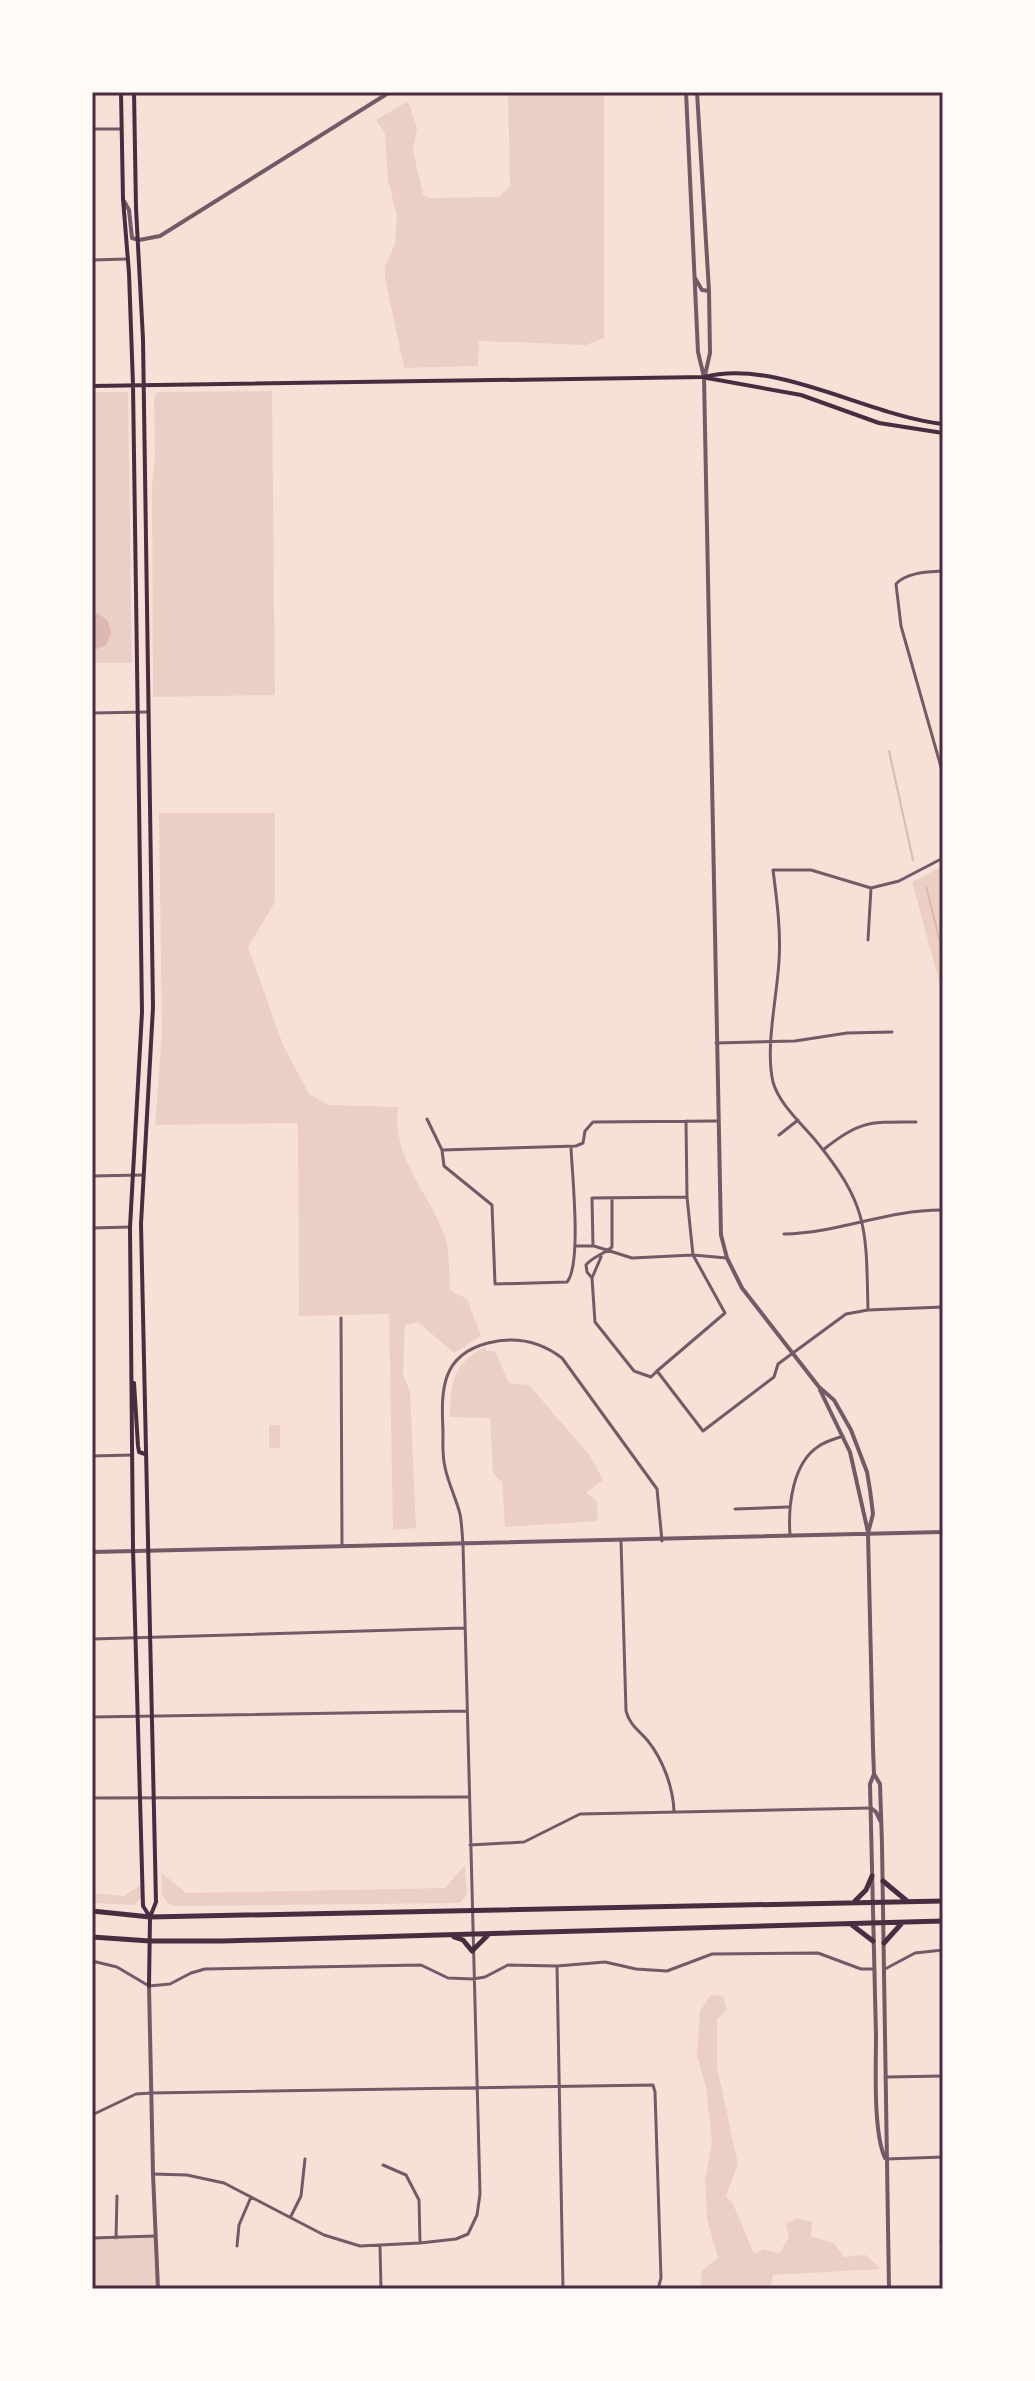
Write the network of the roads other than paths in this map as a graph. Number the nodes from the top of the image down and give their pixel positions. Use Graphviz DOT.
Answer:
graph roads {
  1 [pos="121,92"];
  2 [pos="134,92"];
  3 [pos="390,92"];
  4 [pos="686,92"];
  5 [pos="697,92"];
  6 [pos="92,129"];
  7 [pos="121,129"];
  8 [pos="123,199"];
  9 [pos="139,240"];
  10 [pos="127,259"];
  11 [pos="92,260"];
  12 [pos="694,275"];
  13 [pos="709,291"];
  14 [pos="704,377"];
  15 [pos="133,385"];
  16 [pos="92,386"];
  17 [pos="144,386"];
  18 [pos="943,424"];
  19 [pos="943,433"];
  20 [pos="943,571"];
  21 [pos="137,712"];
  22 [pos="148,712"];
  23 [pos="92,713"];
  24 [pos="943,774"];
  25 [pos="943,858"];
  26 [pos="871,888"];
  27 [pos="868,940"];
  28 [pos="892,1032"];
  29 [pos="772,1042"];
  30 [pos="716,1043"];
  31 [pos="427,1119"];
  32 [pos="798,1120"];
  33 [pos="686,1121"];
  34 [pos="717,1121"];
  35 [pos="916,1122"];
  36 [pos="779,1135"];
  37 [pos="571,1147"];
  38 [pos="442,1150"];
  39 [pos="823,1150"];
  40 [pos="132,1175"];
  41 [pos="142,1175"];
  42 [pos="92,1176"];
  43 [pos="612,1197"];
  44 [pos="687,1197"];
  45 [pos="941,1210"];
  46 [pos="863,1222"];
  47 [pos="130,1227"];
  48 [pos="92,1228"];
  49 [pos="784,1234"];
  50 [pos="575,1246"];
  51 [pos="593,1246"];
  52 [pos="606,1252"];
  53 [pos="693,1255"];
  54 [pos="601,1257"];
  55 [pos="727,1258"];
  56 [pos="592,1278"];
  57 [pos="943,1307"];
  58 [pos="868,1310"];
  59 [pos="341,1318"];
  60 [pos="793,1353"];
  61 [pos="657,1371"];
  62 [pos="132,1373"];
  63 [pos="819,1387"];
  64 [pos="843,1436"];
  65 [pos="145,1454"];
  66 [pos="133,1455"];
  67 [pos="92,1456"];
  68 [pos="788,1507"];
  69 [pos="735,1509"];
  70 [pos="943,1532"];
  71 [pos="868,1533"];
  72 [pos="790,1536"];
  73 [pos="621,1541"];
  74 [pos="662,1541"];
  75 [pos="463,1544"];
  76 [pos="342,1545"];
  77 [pos="133,1549"];
  78 [pos="147,1549"];
  79 [pos="92,1552"];
  80 [pos="466,1628"];
  81 [pos="137,1636"];
  82 [pos="148,1636"];
  83 [pos="92,1639"];
  84 [pos="467,1711"];
  85 [pos="139,1716"];
  86 [pos="150,1716"];
  87 [pos="92,1717"];
  88 [pos="874,1774"];
  89 [pos="870,1796"];
  90 [pos="469,1797"];
  91 [pos="92,1798"];
  92 [pos="142,1798"];
  93 [pos="153,1798"];
  94 [pos="881,1805"];
  95 [pos="871,1808"];
  96 [pos="674,1813"];
  97 [pos="882,1825"];
  98 [pos="470,1845"];
  99 [pos="154,1849"];
  100 [pos="142,1850"];
  101 [pos="872,1876"];
  102 [pos="883,1881"];
  103 [pos="943,1901"];
  104 [pos="873,1902"];
  105 [pos="884,1902"];
  106 [pos="907,1902"];
  107 [pos="852,1903"];
  108 [pos="92,1911"];
  109 [pos="471,1911"];
  110 [pos="150,1917"];
  111 [pos="943,1921"];
  112 [pos="873,1922"];
  113 [pos="884,1922"];
  114 [pos="904,1922"];
  115 [pos="851,1924"];
  116 [pos="471,1935"];
  117 [pos="488,1935"];
  118 [pos="450,1936"];
  119 [pos="92,1937"];
  120 [pos="150,1941"];
  121 [pos="873,1941"];
  122 [pos="884,1943"];
  123 [pos="943,1950"];
  124 [pos="472,1951"];
  125 [pos="92,1961"];
  126 [pos="557,1966"];
  127 [pos="874,1969"];
  128 [pos="885,1969"];
  129 [pos="473,1979"];
  130 [pos="149,1986"];
  131 [pos="876,2024"];
  132 [pos="886,2024"];
  133 [pos="943,2076"];
  134 [pos="887,2077"];
  135 [pos="476,2087"];
  136 [pos="558,2087"];
  137 [pos="151,2093"];
  138 [pos="92,2115"];
  139 [pos="943,2157"];
  140 [pos="305,2159"];
  141 [pos="886,2159"];
  142 [pos="383,2165"];
  143 [pos="153,2174"];
  144 [pos="117,2196"];
  145 [pos="251,2196"];
  146 [pos="291,2216"];
  147 [pos="155,2236"];
  148 [pos="92,2238"];
  149 [pos="116,2238"];
  150 [pos="420,2243"];
  151 [pos="237,2246"];
  152 [pos="380,2246"];
  153 [pos="158,2289"];
  154 [pos="381,2289"];
  155 [pos="563,2289"];
  156 [pos="658,2289"];
  157 [pos="889,2289"];
  1 -- 7 [label="main road"];
  2 -- 9 [label="main road"];
  3 -- 9 [label="street"];
  4 -- 12 [label="street"];
  5 -- 13 [label="street"];
  6 -- 7 [label="street"];
  7 -- 8 [label="main road"];
  8 -- 9 [label="street"];
  8 -- 10 [label="main road"];
  9 -- 17 [label="main road"];
  10 -- 11 [label="street"];
  10 -- 15 [label="main road"];
  12 -- 13 [label="street"];
  12 -- 14 [label="street"];
  13 -- 14 [label="street"];
  14 -- 17 [label="main road"];
  14 -- 18 [label="main road"];
  14 -- 19 [label="main road"];
  14 -- 30 [label="street"];
  15 -- 16 [label="main road"];
  15 -- 17 [label="main road"];
  15 -- 21 [label="main road"];
  17 -- 22 [label="main road"];
  20 -- 24 [label="street"];
  21 -- 22 [label="street"];
  21 -- 23 [label="street"];
  21 -- 40 [label="main road"];
  22 -- 41 [label="main road"];
  25 -- 26 [label="street"];
  26 -- 27 [label="street"];
  26 -- 29 [label="street"];
  28 -- 29 [label="street"];
  29 -- 30 [label="street"];
  29 -- 32 [label="street"];
  30 -- 34 [label="street"];
  31 -- 38 [label="street"];
  32 -- 36 [label="street"];
  32 -- 39 [label="street"];
  33 -- 34 [label="street"];
  33 -- 37 [label="street"];
  33 -- 44 [label="street"];
  34 -- 55 [label="street"];
  35 -- 39 [label="street"];
  37 -- 38 [label="street"];
  37 -- 50 [label="street"];
  38 -- 50 [label="street"];
  39 -- 46 [label="street"];
  40 -- 41 [label="street"];
  40 -- 42 [label="street"];
  40 -- 47 [label="main road"];
  41 -- 65 [label="main road"];
  43 -- 44 [label="street"];
  43 -- 51 [label="street"];
  43 -- 52 [label="street"];
  44 -- 53 [label="street"];
  45 -- 46 [label="street"];
  46 -- 49 [label="street"];
  46 -- 58 [label="street"];
  47 -- 48 [label="street"];
  47 -- 62 [label="main road"];
  50 -- 51 [label="street"];
  51 -- 52 [label="street"];
  52 -- 53 [label="street"];
  52 -- 54 [label="street"];
  53 -- 55 [label="street"];
  53 -- 61 [label="street"];
  54 -- 56 [label="street"];
  54 -- 56 [label="street"];
  55 -- 60 [label="street"];
  56 -- 61 [label="street"];
  57 -- 58 [label="street"];
  58 -- 60 [label="street"];
  59 -- 76 [label="street"];
  60 -- 61 [label="street"];
  60 -- 63 [label="street"];
  62 -- 65 [label="main road"];
  62 -- 66 [label="main road"];
  63 -- 64 [label="street"];
  63 -- 71 [label="street"];
  64 -- 68 [label="street"];
  64 -- 71 [label="street"];
  65 -- 78 [label="main road"];
  66 -- 67 [label="street"];
  66 -- 77 [label="main road"];
  68 -- 69 [label="street"];
  68 -- 72 [label="street"];
  70 -- 71 [label="street"];
  71 -- 72 [label="street"];
  71 -- 88 [label="street"];
  72 -- 74 [label="street"];
  73 -- 74 [label="street"];
  73 -- 75 [label="street"];
  73 -- 96 [label="street"];
  74 -- 75 [label="street"];
  75 -- 76 [label="street"];
  75 -- 80 [label="street"];
  76 -- 78 [label="street"];
  77 -- 78 [label="street"];
  77 -- 79 [label="street"];
  77 -- 81 [label="main road"];
  78 -- 82 [label="main road"];
  80 -- 82 [label="street"];
  80 -- 84 [label="street"];
  81 -- 82 [label="street"];
  81 -- 83 [label="street"];
  81 -- 85 [label="main road"];
  82 -- 86 [label="main road"];
  84 -- 86 [label="street"];
  84 -- 90 [label="street"];
  85 -- 86 [label="street"];
  85 -- 87 [label="street"];
  85 -- 92 [label="main road"];
  86 -- 93 [label="main road"];
  88 -- 89 [label="street"];
  88 -- 94 [label="street"];
  89 -- 94 [label="street"];
  89 -- 95 [label="street"];
  90 -- 93 [label="street"];
  90 -- 98 [label="street"];
  91 -- 92 [label="street"];
  92 -- 93 [label="street"];
  92 -- 100 [label="main road"];
  93 -- 99 [label="main road"];
  94 -- 97 [label="street"];
  95 -- 96 [label="street"];
  95 -- 97 [label="street"];
  95 -- 101 [label="street"];
  96 -- 98 [label="street"];
  97 -- 102 [label="street"];
  98 -- 109 [label="street"];
  99 -- 100 [label="main road"];
  99 -- 110 [label="main road"];
  100 -- 110 [label="main road"];
  101 -- 104 [label="street"];
  101 -- 107 [label="main road"];
  102 -- 105 [label="street"];
  102 -- 106 [label="main road"];
  103 -- 106 [label="main road"];
  104 -- 105 [label="main road"];
  104 -- 107 [label="main road"];
  104 -- 112 [label="street"];
  105 -- 106 [label="main road"];
  105 -- 113 [label="street"];
  107 -- 109 [label="main road"];
  108 -- 110 [label="main road"];
  109 -- 110 [label="main road"];
  109 -- 116 [label="street"];
  110 -- 120 [label="main road"];
  111 -- 114 [label="main road"];
  112 -- 113 [label="main road"];
  112 -- 115 [label="main road"];
  112 -- 121 [label="street"];
  113 -- 114 [label="main road"];
  113 -- 122 [label="street"];
  114 -- 122 [label="main road"];
  115 -- 117 [label="main road"];
  115 -- 121 [label="main road"];
  116 -- 117 [label="main road"];
  116 -- 118 [label="main road"];
  116 -- 124 [label="street"];
  117 -- 124 [label="main road"];
  118 -- 120 [label="main road"];
  118 -- 124 [label="main road"];
  119 -- 120 [label="main road"];
  120 -- 130 [label="main road"];
  121 -- 127 [label="street"];
  122 -- 128 [label="street"];
  123 -- 128 [label="street"];
  124 -- 129 [label="street"];
  125 -- 130 [label="street"];
  126 -- 127 [label="street"];
  126 -- 129 [label="street"];
  126 -- 136 [label="street"];
  127 -- 131 [label="street"];
  128 -- 132 [label="street"];
  129 -- 130 [label="street"];
  129 -- 135 [label="street"];
  130 -- 137 [label="street"];
  131 -- 132 [label="street"];
  131 -- 141 [label="street"];
  132 -- 134 [label="street"];
  133 -- 134 [label="street"];
  134 -- 141 [label="street"];
  135 -- 136 [label="street"];
  135 -- 137 [label="street"];
  135 -- 150 [label="street"];
  136 -- 155 [label="street"];
  136 -- 156 [label="street"];
  137 -- 138 [label="street"];
  137 -- 143 [label="street"];
  139 -- 141 [label="street"];
  140 -- 146 [label="street"];
  141 -- 157 [label="street"];
  142 -- 150 [label="street"];
  143 -- 145 [label="street"];
  143 -- 147 [label="street"];
  144 -- 149 [label="street"];
  145 -- 146 [label="street"];
  145 -- 151 [label="street"];
  146 -- 152 [label="street"];
  147 -- 149 [label="street"];
  147 -- 153 [label="street"];
  148 -- 149 [label="street"];
  150 -- 152 [label="street"];
  152 -- 154 [label="street"];
}
